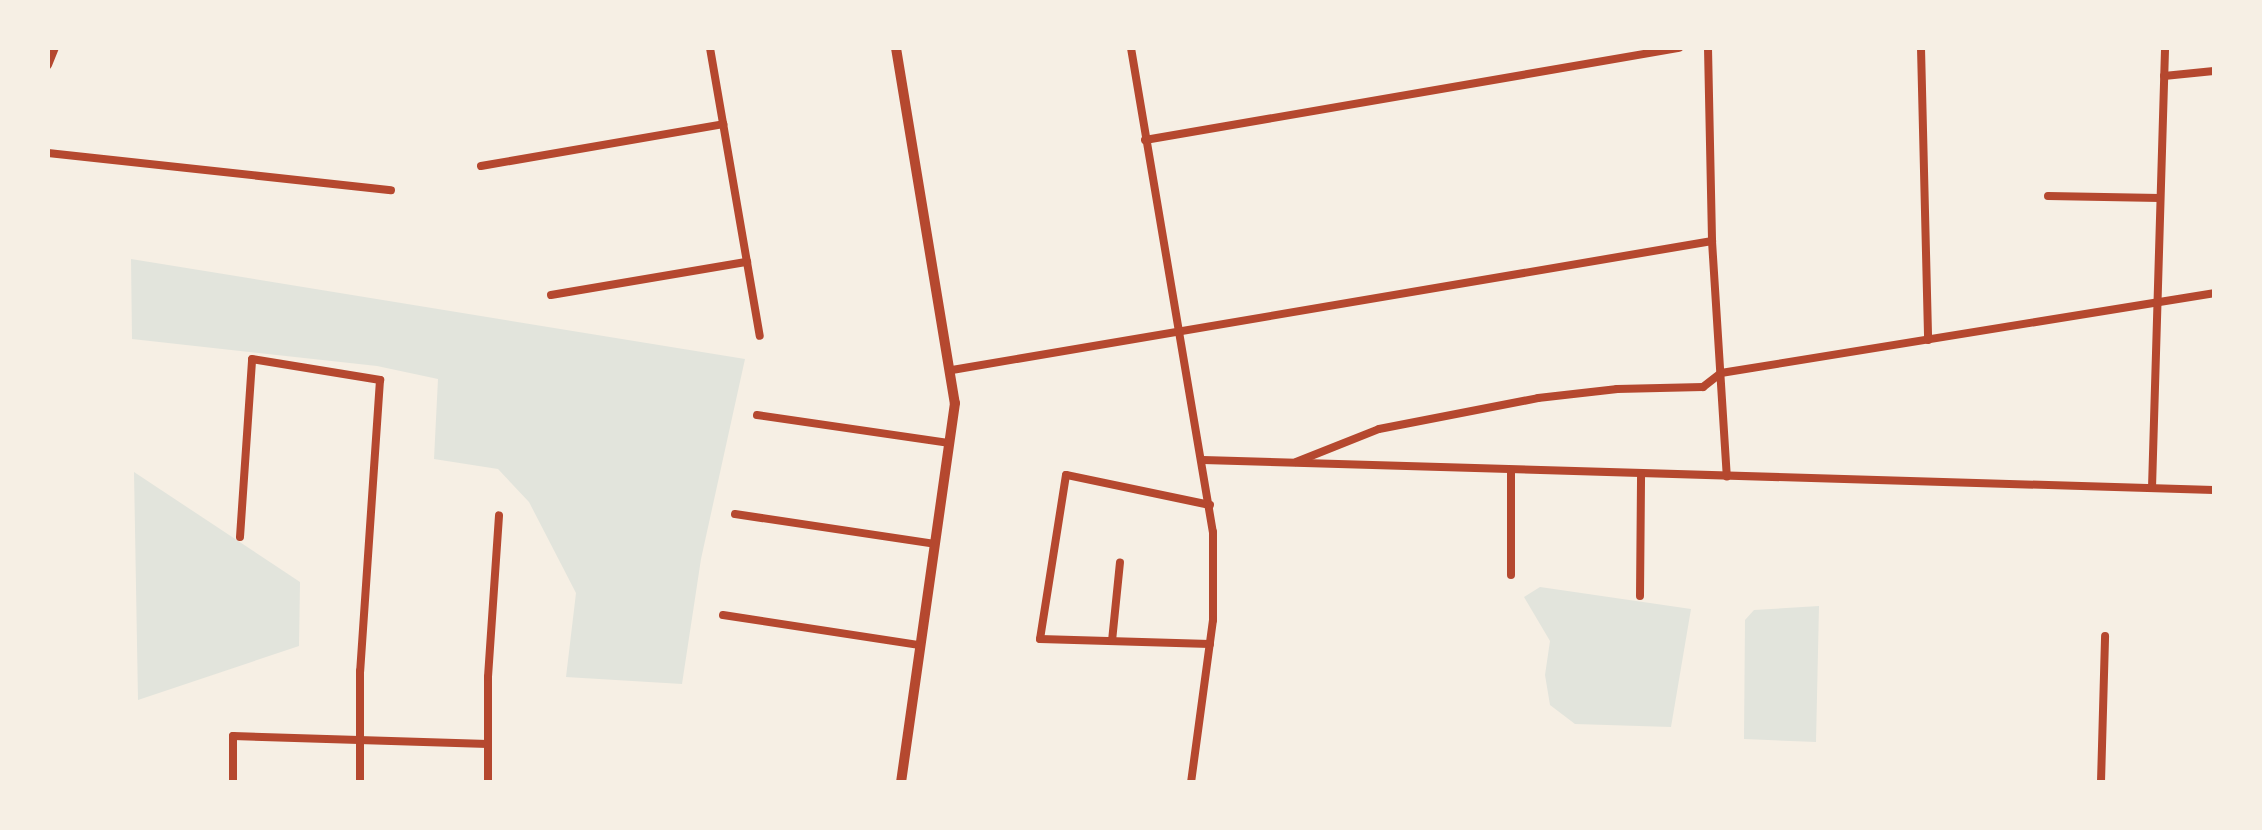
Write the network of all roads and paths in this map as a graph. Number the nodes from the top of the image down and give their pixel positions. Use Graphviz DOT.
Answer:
graph roads {
  1 [pos="55,48"];
  2 [pos="710,48"];
  3 [pos="896,48"];
  4 [pos="1131,48"];
  5 [pos="1679,48"];
  6 [pos="1708,48"];
  7 [pos="1921,48"];
  8 [pos="2165,48"];
  9 [pos="48,65"];
  10 [pos="2214,71"];
  11 [pos="2164,76"];
  12 [pos="723,124"];
  13 [pos="1145,140"];
  14 [pos="48,153"];
  15 [pos="481,166"];
  16 [pos="391,190"];
  17 [pos="2048,196"];
  18 [pos="2160,198"];
  19 [pos="1712,241"];
  20 [pos="747,262"];
  21 [pos="2214,293"];
  22 [pos="551,295"];
  23 [pos="2157,302"];
  24 [pos="1177,331"];
  25 [pos="760,336"];
  26 [pos="1928,340"];
  27 [pos="952,370"];
  28 [pos="1721,373"];
  29 [pos="757,415"];
  30 [pos="950,443"];
  31 [pos="1203,460"];
  32 [pos="1292,464"];
  33 [pos="1511,471"];
  34 [pos="1641,475"];
  35 [pos="1727,477"];
  36 [pos="2152,488"];
  37 [pos="2214,490"];
  38 [pos="1210,505"];
  39 [pos="735,514"];
  40 [pos="499,515"];
  41 [pos="240,537"];
  42 [pos="935,544"];
  43 [pos="1120,562"];
  44 [pos="1511,575"];
  45 [pos="1640,596"];
  46 [pos="723,615"];
  47 [pos="2105,636"];
  48 [pos="1112,641"];
  49 [pos="1210,644"];
  50 [pos="920,645"];
  51 [pos="360,740"];
  52 [pos="488,744"];
  53 [pos="233,782"];
  54 [pos="360,782"];
  55 [pos="488,782"];
  56 [pos="901,782"];
  57 [pos="1191,782"];
  58 [pos="2101,782"];
  1 -- 9 [label="street"];
  2 -- 12 [label="street"];
  3 -- 27 [label="street"];
  4 -- 13 [label="street"];
  5 -- 13 [label="street"];
  6 -- 19 [label="street"];
  7 -- 26 [label="street"];
  8 -- 11 [label="street"];
  10 -- 11 [label="street"];
  11 -- 18 [label="street"];
  12 -- 15 [label="street"];
  12 -- 20 [label="street"];
  13 -- 24 [label="street"];
  14 -- 16 [label="street"];
  17 -- 18 [label="street"];
  18 -- 23 [label="street"];
  19 -- 24 [label="street"];
  19 -- 28 [label="street"];
  20 -- 22 [label="street"];
  20 -- 25 [label="street"];
  21 -- 23 [label="street"];
  23 -- 26 [label="street"];
  23 -- 36 [label="street"];
  24 -- 27 [label="street"];
  24 -- 31 [label="street"];
  26 -- 28 [label="street"];
  27 -- 30 [label="street"];
  28 -- 32 [label="street"];
  28 -- 35 [label="street"];
  29 -- 30 [label="street"];
  30 -- 42 [label="street"];
  31 -- 32 [label="street"];
  31 -- 38 [label="street"];
  32 -- 33 [label="street"];
  33 -- 34 [label="street"];
  33 -- 44 [label="street"];
  34 -- 35 [label="street"];
  34 -- 45 [label="street"];
  35 -- 36 [label="street"];
  36 -- 37 [label="street"];
  38 -- 48 [label="street"];
  38 -- 49 [label="street"];
  39 -- 42 [label="street"];
  40 -- 52 [label="street"];
  41 -- 51 [label="street"];
  42 -- 50 [label="street"];
  43 -- 48 [label="street"];
  46 -- 50 [label="street"];
  47 -- 58 [label="street"];
  48 -- 49 [label="street"];
  49 -- 57 [label="street"];
  50 -- 56 [label="street"];
  51 -- 52 [label="street"];
  51 -- 53 [label="street"];
  51 -- 54 [label="street"];
  52 -- 55 [label="street"];
}
